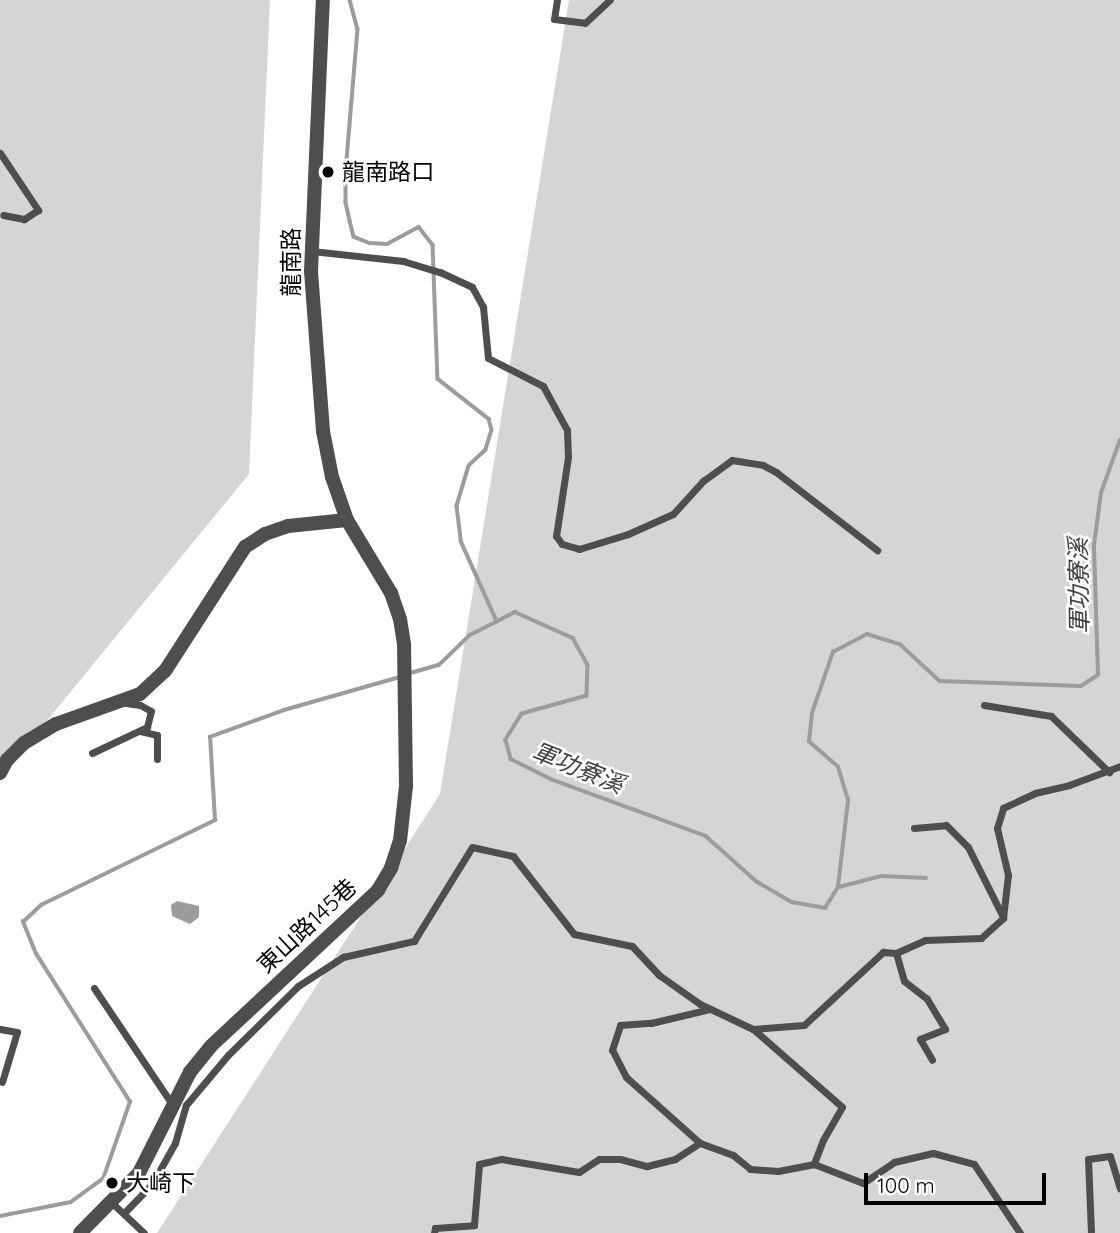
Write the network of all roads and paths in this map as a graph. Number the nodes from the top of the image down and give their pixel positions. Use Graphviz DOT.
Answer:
graph roads {
  1 [pos="323,0"];
  2 [pos="557,0"];
  3 [pos="610,0"];
  4 [pos="0,153"];
  5 [pos="3,215"];
  6 [pos="312,251"];
  7 [pos="347,520"];
  8 [pos="877,550"];
  9 [pos="123,703"];
  10 [pos="984,705"];
  11 [pos="139,731"];
  12 [pos="92,753"];
  13 [pos="157,759"];
  14 [pos="1120,766"];
  15 [pos="1108,772"];
  16 [pos="0,773"];
  17 [pos="914,828"];
  18 [pos="1003,918"];
  19 [pos="896,953"];
  20 [pos="94,988"];
  21 [pos="710,1009"];
  22 [pos="0,1029"];
  23 [pos="753,1029"];
  24 [pos="932,1060"];
  25 [pos="2,1082"];
  26 [pos="174,1108"];
  27 [pos="701,1143"];
  28 [pos="814,1164"];
  29 [pos="1120,1188"];
  30 [pos="111,1202"];
  31 [pos="124,1213"];
  32 [pos="80,1233"];
  33 [pos="144,1233"];
  34 [pos="434,1233"];
  35 [pos="1020,1233"];
  36 [pos="1091,1233"];
  1 -- 6 [label="street, 龍南路"];
  2 -- 3 [label="lane"];
  4 -- 5 [label="lane"];
  6 -- 7 [label="street, 龍南路"];
  6 -- 8 [label="lane"];
  7 -- 9 [label="street"];
  7 -- 26 [label="street, 東山路145巷"];
  9 -- 11 [label="lane"];
  9 -- 16 [label="street"];
  10 -- 15 [label="lane"];
  11 -- 12 [label="lane"];
  11 -- 13 [label="lane"];
  14 -- 15 [label="lane"];
  15 -- 18 [label="lane"];
  17 -- 18 [label="lane"];
  18 -- 19 [label="lane"];
  19 -- 23 [label="lane"];
  19 -- 24 [label="lane"];
  20 -- 26 [label="lane"];
  21 -- 23 [label="lane"];
  21 -- 27 [label="lane"];
  21 -- 31 [label="lane"];
  22 -- 25 [label="lane"];
  23 -- 28 [label="lane"];
  26 -- 30 [label="street, 東山路145巷"];
  27 -- 28 [label="lane"];
  27 -- 34 [label="lane"];
  28 -- 35 [label="lane"];
  29 -- 36 [label="lane"];
  30 -- 31 [label="lane"];
  30 -- 32 [label="street, 東山路145巷"];
  31 -- 33 [label="lane"];
}
